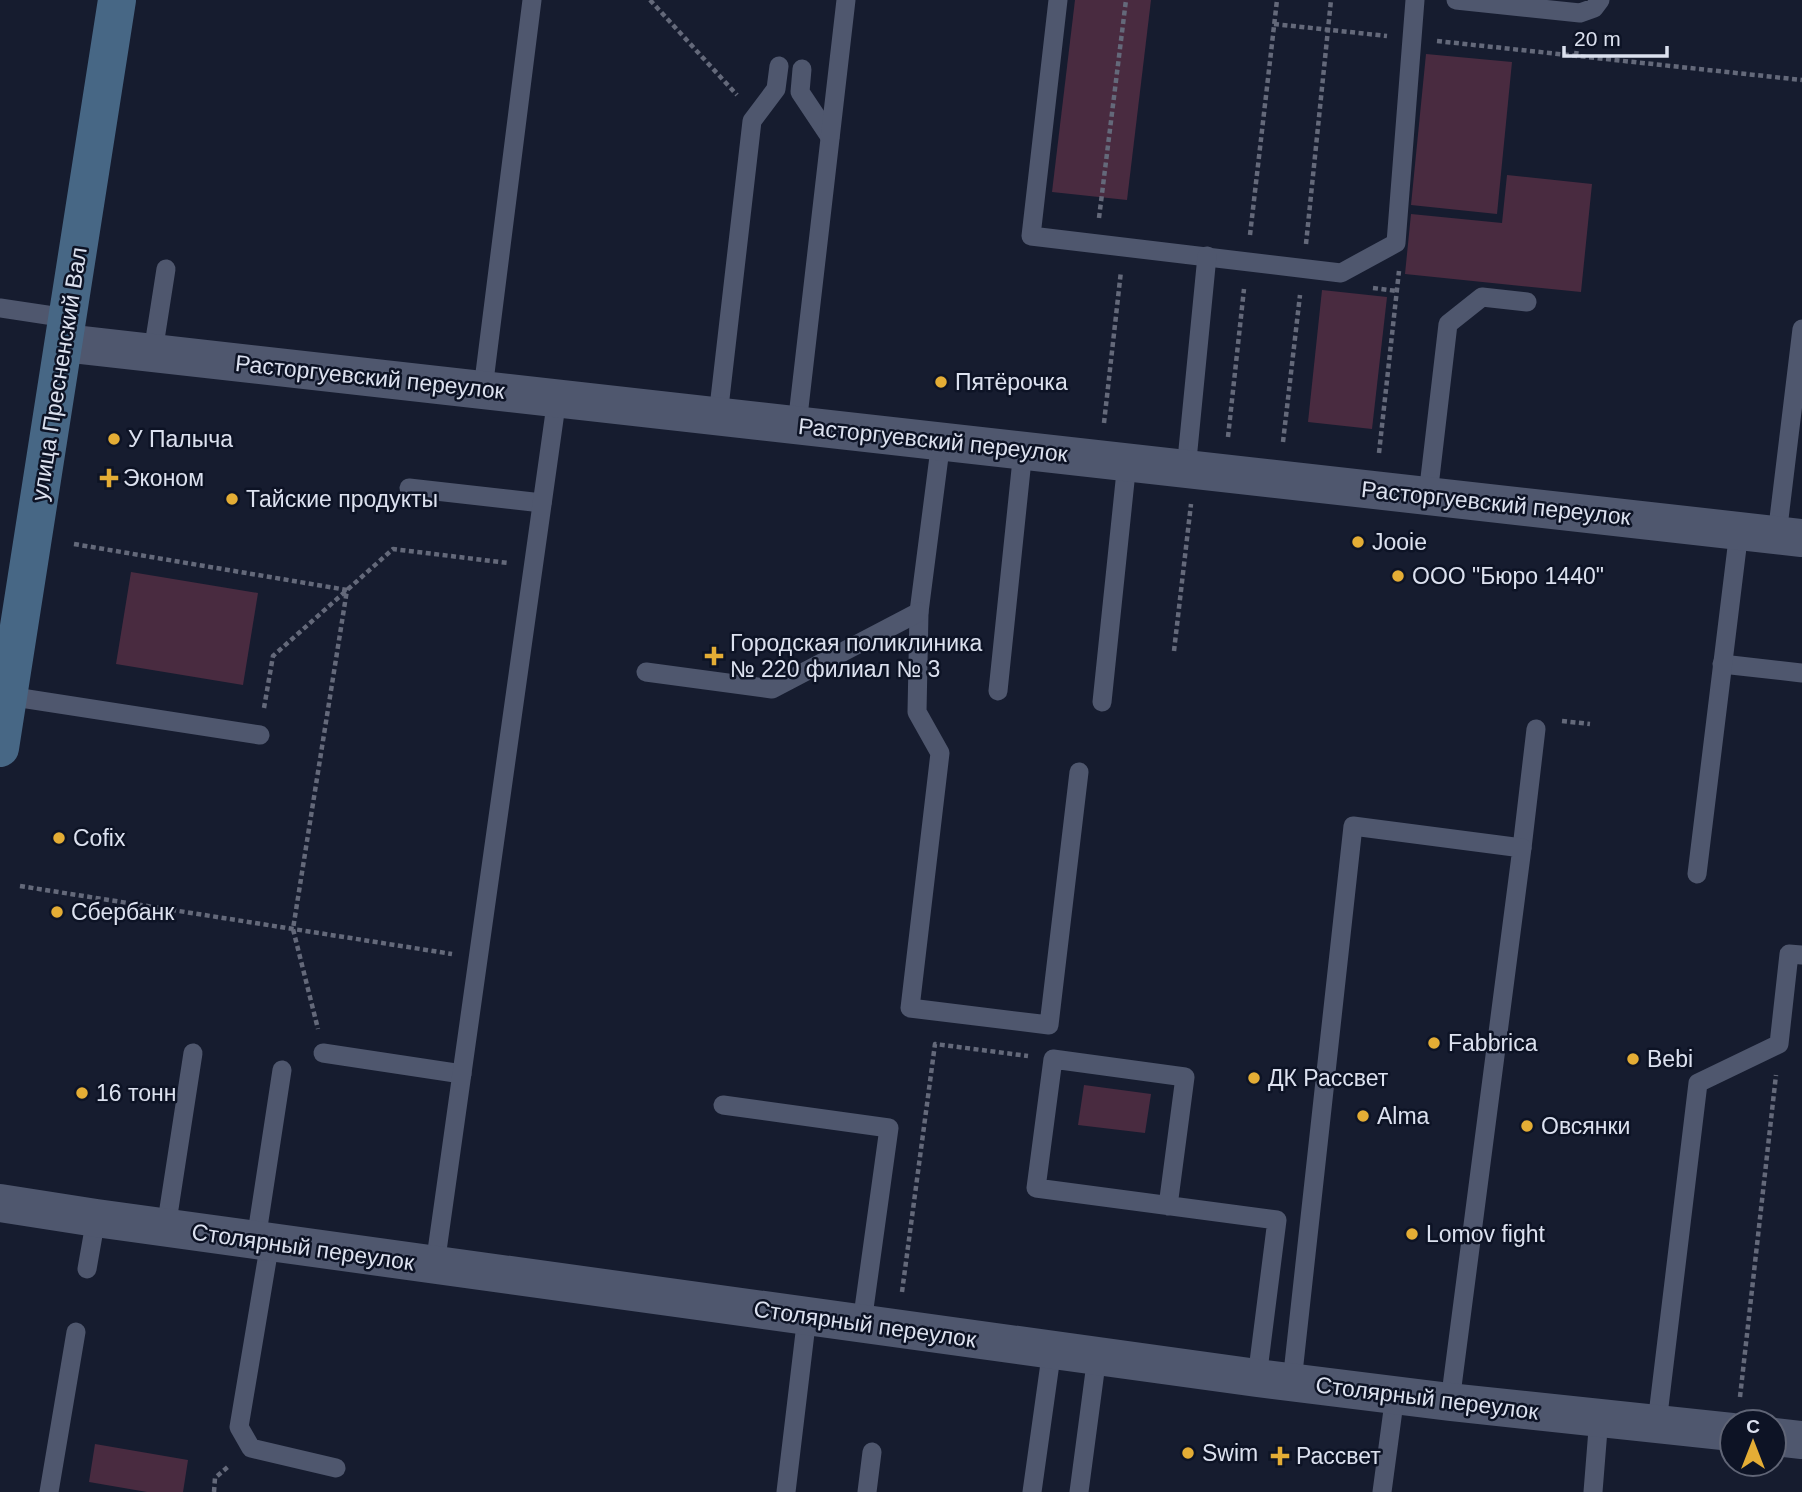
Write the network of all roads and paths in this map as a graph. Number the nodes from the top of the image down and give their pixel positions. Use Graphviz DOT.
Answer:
graph roads {
  1 [pos="117,0"];
  2 [pos="532,0"];
  3 [pos="650,0"];
  4 [pos="846,0"];
  5 [pos="1058,0"];
  6 [pos="1126,0"];
  7 [pos="1277,0"];
  8 [pos="1331,0"];
  9 [pos="1415,0"];
  10 [pos="1456,0"];
  11 [pos="1600,0"];
  12 [pos="1275,24"];
  13 [pos="1328,30"];
  14 [pos="1412,38"];
  15 [pos="779,66"];
  16 [pos="802,69"];
  17 [pos="1802,80"];
  18 [pos="776,89"];
  19 [pos="800,92"];
  20 [pos="756,116"];
  21 [pos="830,137"];
  22 [pos="1096,244"];
  23 [pos="1124,247"];
  24 [pos="1207,256"];
  25 [pos="1247,261"];
  26 [pos="1303,268"];
  27 [pos="166,269"];
  28 [pos="1527,302"];
  29 [pos="0,307"];
  30 [pos="1802,329"];
  31 [pos="65,330"];
  32 [pos="153,352"];
  33 [pos="483,390"];
  34 [pos="557,398"];
  35 [pos="718,416"];
  36 [pos="797,425"];
  37 [pos="1103,430"];
  38 [pos="941,441"];
  39 [pos="1227,444"];
  40 [pos="1023,450"];
  41 [pos="1281,450"];
  42 [pos="1127,462"];
  43 [pos="1189,483"];
  44 [pos="409,488"];
  45 [pos="1428,495"];
  46 [pos="542,503"];
  47 [pos="1739,531"];
  48 [pos="1789,537"];
  49 [pos="533,566"];
  50 [pos="919,612"];
  51 [pos="1174,651"];
  52 [pos="1722,664"];
  53 [pos="646,672"];
  54 [pos="1802,673"];
  55 [pos="998,691"];
  56 [pos="8,696"];
  57 [pos="1102,702"];
  58 [pos="1536,729"];
  59 [pos="260,735"];
  60 [pos="0,748"];
  61 [pos="1079,772"];
  62 [pos="1522,848"];
  63 [pos="1697,874"];
  64 [pos="20,886"];
  65 [pos="1802,955"];
  66 [pos="478,958"];
  67 [pos="1779,1044"];
  68 [pos="193,1053"];
  69 [pos="323,1053"];
  70 [pos="1053,1059"];
  71 [pos="282,1070"];
  72 [pos="462,1074"];
  73 [pos="723,1105"];
  74 [pos="0,1203"];
  75 [pos="1168,1206"];
  76 [pos="96,1219"];
  77 [pos="166,1228"];
  78 [pos="263,1241"];
  79 [pos="435,1265"];
  80 [pos="87,1269"];
  81 [pos="901,1297"];
  82 [pos="807,1316"];
  83 [pos="862,1323"];
  84 [pos="76,1332"];
  85 [pos="1052,1349"];
  86 [pos="1097,1356"];
  87 [pos="1274,1380"];
  88 [pos="1742,1385"];
  89 [pos="1395,1395"];
  90 [pos="1450,1402"];
  91 [pos="1599,1418"];
  92 [pos="1657,1423"];
  93 [pos="1718,1430"];
  94 [pos="872,1452"];
  95 [pos="335,1468"];
  96 [pos="49,1492"];
  97 [pos="786,1492"];
  98 [pos="867,1492"];
  99 [pos="1032,1492"];
  100 [pos="1079,1492"];
  101 [pos="1382,1492"];
  102 [pos="1593,1492"];
  1 -- 31 [label="main road, улица Пресненский Вал"];
  2 -- 33 [label="lane"];
  3 -- 20 [label="path"];
  4 -- 21 [label="lane"];
  5 -- 22 [label="lane"];
  6 -- 22 [label="path"];
  7 -- 12 [label="path"];
  8 -- 13 [label="path"];
  9 -- 14 [label="lane"];
  10 -- 11 [label="lane"];
  12 -- 13 [label="path"];
  12 -- 25 [label="path"];
  13 -- 14 [label="path"];
  13 -- 26 [label="path"];
  14 -- 17 [label="path"];
  14 -- 26 [label="lane"];
  15 -- 18 [label="lane"];
  16 -- 19 [label="lane"];
  18 -- 19 [label="lane"];
  18 -- 20 [label="lane"];
  19 -- 21 [label="lane"];
  20 -- 35 [label="lane"];
  21 -- 36 [label="lane"];
  22 -- 23 [label="lane"];
  23 -- 24 [label="lane"];
  23 -- 37 [label="path"];
  24 -- 25 [label="lane"];
  24 -- 43 [label="lane"];
  25 -- 26 [label="lane"];
  25 -- 39 [label="path"];
  26 -- 41 [label="path"];
  27 -- 32 [label="lane"];
  28 -- 45 [label="lane"];
  29 -- 31 [label="lane"];
  30 -- 48 [label="lane"];
  31 -- 32 [label="street, Расторгуевский переулок"];
  31 -- 56 [label="main road, улица Пресненский Вал"];
  32 -- 33 [label="street, Расторгуевский переулок"];
  33 -- 34 [label="street, Расторгуевский переулок"];
  34 -- 35 [label="street, Расторгуевский переулок"];
  34 -- 46 [label="lane"];
  35 -- 36 [label="street, Расторгуевский переулок"];
  36 -- 38 [label="street, Расторгуевский переулок"];
  38 -- 40 [label="street, Расторгуевский переулок"];
  38 -- 50 [label="lane"];
  40 -- 42 [label="street, Расторгуевский переулок"];
  40 -- 55 [label="lane"];
  42 -- 43 [label="street, Расторгуевский переулок"];
  42 -- 57 [label="lane"];
  43 -- 45 [label="street, Расторгуевский переулок"];
  43 -- 51 [label="path"];
  44 -- 46 [label="lane"];
  45 -- 47 [label="street, Расторгуевский переулок"];
  46 -- 49 [label="lane"];
  47 -- 48 [label="street, Расторгуевский переулок"];
  47 -- 52 [label="lane"];
  49 -- 59 [label="path"];
  49 -- 66 [label="lane"];
  50 -- 53 [label="lane"];
  50 -- 61 [label="lane"];
  52 -- 54 [label="lane"];
  52 -- 63 [label="lane"];
  56 -- 59 [label="lane"];
  56 -- 60 [label="main road, улица Пресненский Вал"];
  58 -- 62 [label="lane"];
  62 -- 87 [label="lane"];
  62 -- 90 [label="lane"];
  64 -- 66 [label="path"];
  65 -- 67 [label="lane"];
  66 -- 72 [label="lane"];
  67 -- 88 [label="path"];
  67 -- 92 [label="lane"];
  68 -- 77 [label="lane"];
  69 -- 72 [label="lane"];
  70 -- 75 [label="lane"];
  70 -- 75 [label="lane"];
  70 -- 81 [label="path"];
  71 -- 78 [label="lane"];
  72 -- 79 [label="lane"];
  73 -- 83 [label="lane"];
  74 -- 76 [label="street, Столярный переулок"];
  75 -- 87 [label="lane"];
  76 -- 77 [label="street, Столярный переулок"];
  76 -- 80 [label="lane"];
  77 -- 78 [label="street, Столярный переулок"];
  78 -- 79 [label="street, Столярный переулок"];
  78 -- 95 [label="lane"];
  79 -- 82 [label="street, Столярный переулок"];
  82 -- 83 [label="street, Столярный переулок"];
  82 -- 97 [label="lane"];
  83 -- 85 [label="street, Столярный переулок"];
  84 -- 96 [label="lane"];
  85 -- 86 [label="street, Столярный переулок"];
  85 -- 99 [label="lane"];
  86 -- 87 [label="street, Столярный переулок"];
  86 -- 100 [label="lane"];
  87 -- 89 [label="street, Столярный переулок"];
  89 -- 90 [label="street, Столярный переулок"];
  89 -- 101 [label="lane"];
  90 -- 91 [label="street, Столярный переулок"];
  91 -- 92 [label="street, Столярный переулок"];
  91 -- 102 [label="lane"];
  92 -- 93 [label="street, Столярный переулок"];
  94 -- 98 [label="lane"];
}
